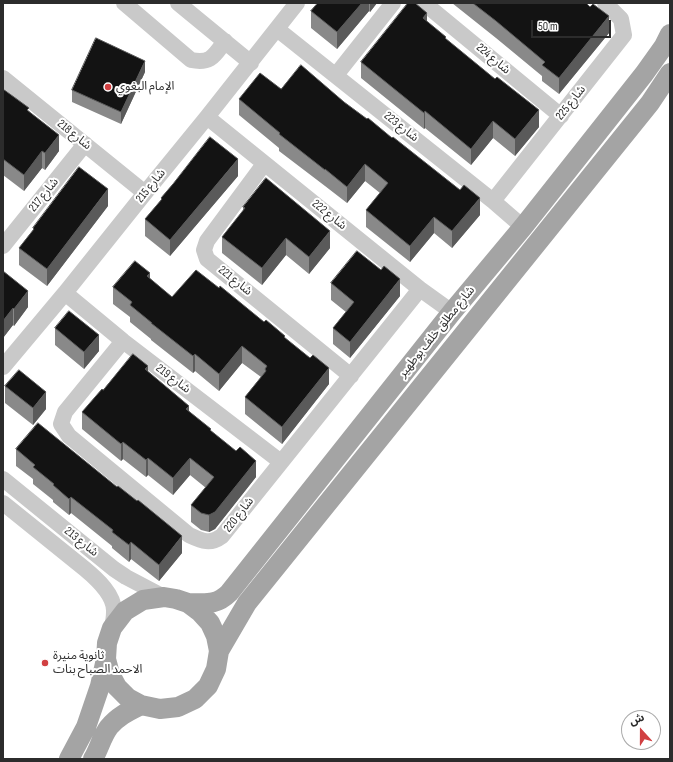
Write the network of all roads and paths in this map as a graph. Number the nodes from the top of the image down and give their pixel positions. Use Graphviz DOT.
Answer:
graph roads {
  1 [pos="124,3"];
  2 [pos="178,3"];
  3 [pos="297,3"];
  4 [pos="393,3"];
  5 [pos="424,3"];
  6 [pos="605,3"];
  7 [pos="277,29"];
  8 [pos="670,34"];
  9 [pos="225,41"];
  10 [pos="212,57"];
  11 [pos="247,67"];
  12 [pos="670,73"];
  13 [pos="336,75"];
  14 [pos="3,78"];
  15 [pos="561,116"];
  16 [pos="207,117"];
  17 [pos="85,144"];
  18 [pos="264,164"];
  19 [pos="145,193"];
  20 [pos="493,201"];
  21 [pos="523,227"];
  22 [pos="3,246"];
  23 [pos="420,289"];
  24 [pos="65,293"];
  25 [pos="452,312"];
  26 [pos="123,341"];
  27 [pos="3,367"];
  28 [pos="351,376"];
  29 [pos="281,462"];
  30 [pos="3,479"];
  31 [pos="3,504"];
  32 [pos="164,597"];
  33 [pos="188,603"];
  34 [pos="112,628"];
  35 [pos="219,651"];
  36 [pos="106,660"];
  37 [pos="141,705"];
  38 [pos="69,759"];
  39 [pos="93,759"];
  1 -- 10 [label="street"];
  2 -- 9 [label="street"];
  3 -- 7 [label="street, شارع 215"];
  4 -- 13 [label="street"];
  5 -- 15 [label="street, شارع 224"];
  6 -- 15 [label="street, شارع 225"];
  7 -- 11 [label="street, شارع 215"];
  7 -- 13 [label="street, شارع 223"];
  8 -- 21 [label="main road, شارع مطلق خلف بوطهير"];
  9 -- 10 [label="street"];
  9 -- 11 [label="street"];
  10 -- 11 [label="street"];
  11 -- 16 [label="street, شارع 215"];
  12 -- 35 [label="main road, شارع مطلق خلف بوطهير"];
  13 -- 20 [label="street, شارع 223"];
  14 -- 17 [label="street, شارع 218"];
  15 -- 20 [label="street, شارع 225"];
  16 -- 18 [label="street, شارع 222"];
  16 -- 19 [label="street, شارع 215"];
  17 -- 19 [label="street, شارع 218"];
  17 -- 22 [label="street, شارع 217"];
  18 -- 23 [label="street, شارع 222"];
  18 -- 28 [label="street, شارع 221"];
  19 -- 24 [label="street, شارع 215"];
  20 -- 21 [label="street, شارع 223"];
  21 -- 25 [label="main road, شارع مطلق خلف بوطهير"];
  23 -- 25 [label="street, شارع 222"];
  23 -- 28 [label="street, شارع 220"];
  24 -- 26 [label="street, شارع 219"];
  24 -- 27 [label="street, شارع 215"];
  25 -- 33 [label="main road, شارع مطلق خلف بوطهير"];
  26 -- 29 [label="street, شارع 219"];
  26 -- 29 [label="street, شارع 220"];
  28 -- 29 [label="street, شارع 220"];
  30 -- 32 [label="street, شارع 213"];
  31 -- 34 [label="street, شارع 213"];
  32 -- 33 [label="main road"];
  32 -- 34 [label="main road"];
  33 -- 35 [label="main road"];
  34 -- 36 [label="main road"];
  35 -- 37 [label="main road"];
  36 -- 37 [label="main road"];
  36 -- 38 [label="main road"];
  37 -- 39 [label="main road"];
}
